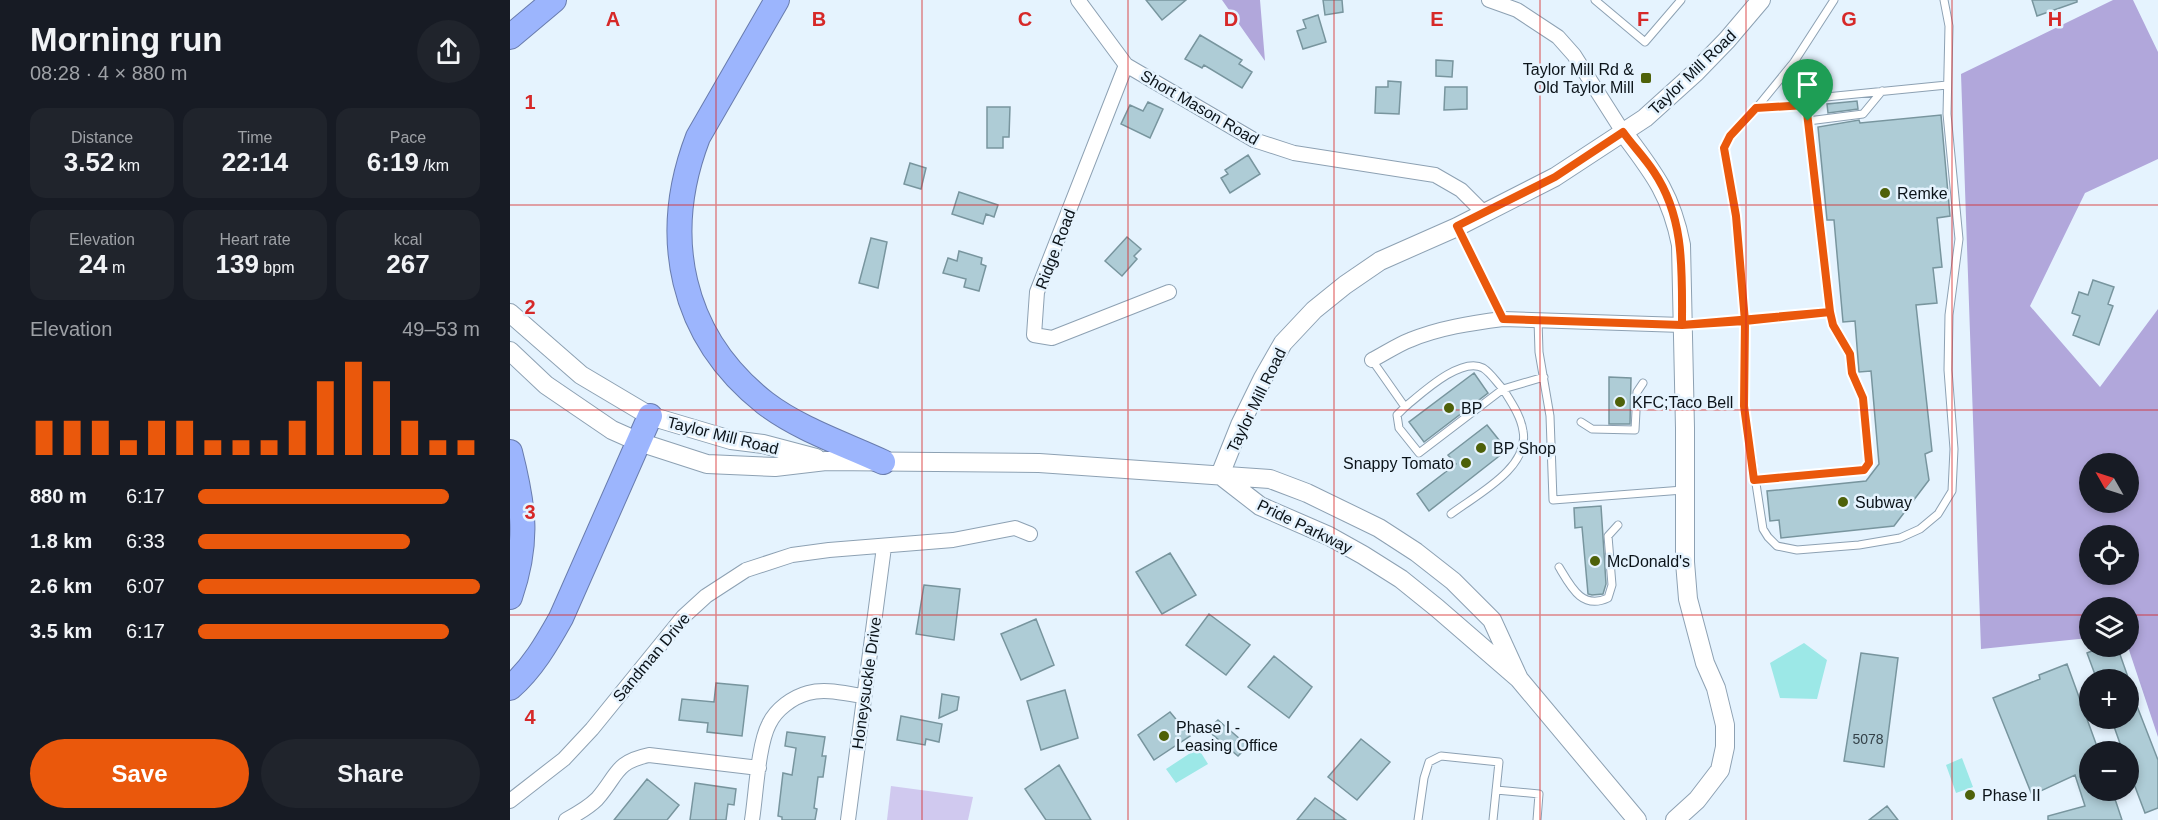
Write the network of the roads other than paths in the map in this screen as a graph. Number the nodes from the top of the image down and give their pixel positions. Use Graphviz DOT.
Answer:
graph roads {
  1 [pos="554,0"];
  2 [pos="777,0"];
  3 [pos="1078,0"];
  4 [pos="1489,0"];
  5 [pos="1595,0"];
  6 [pos="1681,0"];
  7 [pos="1761,0"];
  8 [pos="1834,0"];
  9 [pos="1944,0"];
  10 [pos="510,37"];
  11 [pos="1794,62"];
  12 [pos="1126,65"];
  13 [pos="1947,85"];
  14 [pos="1882,91"];
  15 [pos="1806,105"];
  16 [pos="1756,108"];
  17 [pos="1808,121"];
  18 [pos="1623,132"];
  19 [pos="1483,212"];
  20 [pos="1457,226"];
  21 [pos="1169,292"];
  22 [pos="1830,312"];
  23 [pos="510,313"];
  24 [pos="1503,319"];
  25 [pos="1538,320"];
  26 [pos="1745,321"];
  27 [pos="1682,325"];
  28 [pos="510,351"];
  29 [pos="1372,360"];
  30 [pos="1544,377"];
  31 [pos="1643,383"];
  32 [pos="1503,389"];
  33 [pos="1405,408"];
  34 [pos="650,416"];
  35 [pos="1581,422"];
  36 [pos="639,442"];
  37 [pos="510,452"];
  38 [pos="826,461"];
  39 [pos="883,462"];
  40 [pos="1220,475"];
  41 [pos="1754,480"];
  42 [pos="1686,490"];
  43 [pos="1451,514"];
  44 [pos="1618,525"];
  45 [pos="1030,534"];
  46 [pos="884,547"];
  47 [pos="1559,567"];
  48 [pos="510,597"];
  49 [pos="1519,679"];
  50 [pos="510,688"];
  51 [pos="864,696"];
  52 [pos="759,768"];
  53 [pos="1496,790"];
  54 [pos="510,801"];
  55 [pos="1503,815"];
  56 [pos="1493,817"];
  57 [pos="1535,819"];
  58 [pos="566,820"];
  59 [pos="752,820"];
  60 [pos="848,820"];
  61 [pos="1418,820"];
  62 [pos="1636,820"];
  63 [pos="1676,820"];
  1 -- 10 [label="highway"];
  2 -- 39 [label="highway"];
  3 -- 12 [label="street, Short Mason Road"];
  4 -- 18 [label="street"];
  5 -- 6 [label="lane"];
  7 -- 18 [label="main road, Taylor Mill Road"];
  8 -- 11 [label="lane"];
  9 -- 13 [label="lane"];
  11 -- 15 [label="lane"];
  11 -- 16 [label="lane"];
  12 -- 19 [label="street, Short Mason Road"];
  12 -- 21 [label="street, Ridge Road"];
  13 -- 14 [label="lane"];
  13 -- 41 [label="lane"];
  14 -- 15 [label="lane"];
  14 -- 17 [label="lane"];
  15 -- 16 [label="lane"];
  15 -- 17 [label="lane"];
  16 -- 26 [label="lane"];
  17 -- 22 [label="lane"];
  18 -- 19 [label="main road, Taylor Mill Road"];
  18 -- 27 [label="main road"];
  19 -- 20 [label="main road, Taylor Mill Road"];
  20 -- 24 [label="lane"];
  20 -- 40 [label="main road, Taylor Mill Road"];
  22 -- 26 [label="lane"];
  22 -- 41 [label="lane"];
  23 -- 34 [label="main road, Taylor Mill Road"];
  24 -- 25 [label="street"];
  24 -- 29 [label="street"];
  25 -- 27 [label="street"];
  25 -- 30 [label="lane"];
  26 -- 27 [label="lane"];
  26 -- 41 [label="lane"];
  27 -- 42 [label="main road"];
  28 -- 36 [label="main road, Taylor Mill Road"];
  29 -- 33 [label="lane"];
  30 -- 32 [label="lane"];
  30 -- 42 [label="lane"];
  31 -- 35 [label="lane"];
  32 -- 33 [label="lane"];
  32 -- 33 [label="lane"];
  32 -- 43 [label="lane"];
  34 -- 36 [label="highway"];
  34 -- 38 [label="main road, Taylor Mill Road"];
  36 -- 38 [label="main road, Taylor Mill Road"];
  36 -- 50 [label="highway"];
  37 -- 48 [label="highway"];
  38 -- 39 [label="main road, Taylor Mill Road"];
  39 -- 40 [label="main road, Taylor Mill Road"];
  40 -- 49 [label="main road, Pride Parkway"];
  40 -- 49 [label="main road, Pride Parkway"];
  42 -- 63 [label="main road"];
  44 -- 47 [label="lane"];
  45 -- 46 [label="street, Sandman Drive"];
  46 -- 51 [label="street, Honeysuckle Drive"];
  46 -- 54 [label="street, Sandman Drive"];
  49 -- 62 [label="main road, Pride Parkway"];
  51 -- 52 [label="street"];
  51 -- 60 [label="street, Honeysuckle Drive"];
  52 -- 58 [label="street"];
  52 -- 59 [label="street"];
  53 -- 56 [label="lane"];
  53 -- 57 [label="lane"];
  53 -- 61 [label="lane"];
  55 -- 56 [label="lane"];
}
